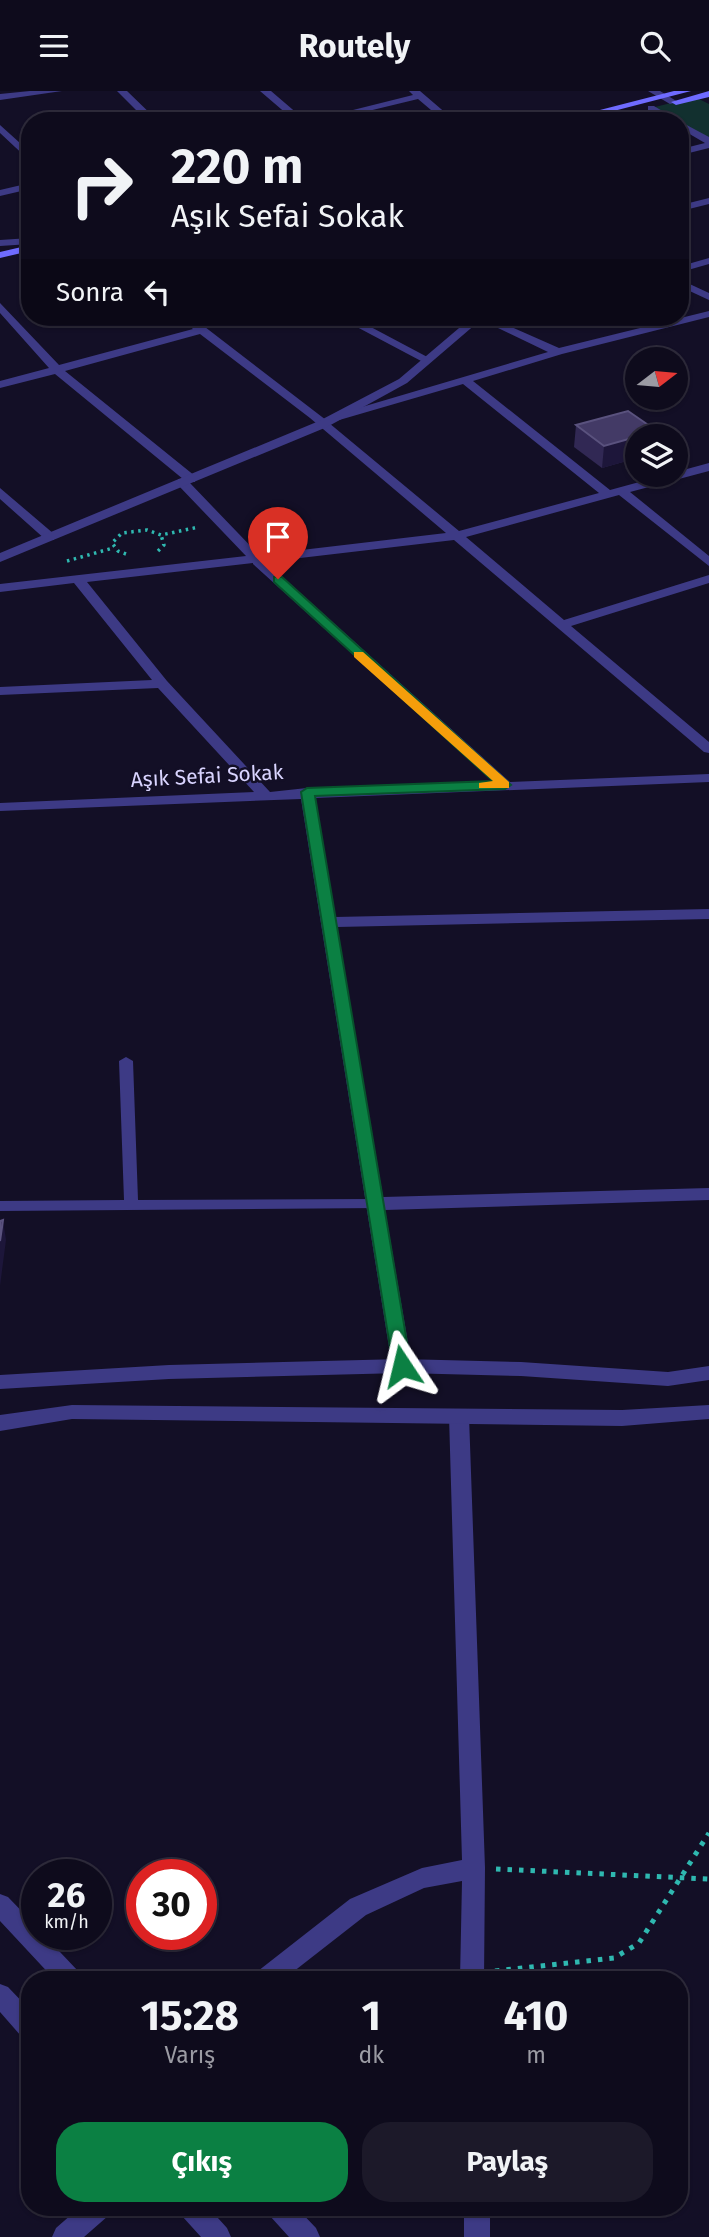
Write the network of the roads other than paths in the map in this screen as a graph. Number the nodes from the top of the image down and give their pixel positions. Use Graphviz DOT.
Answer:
graph roads {
  1 [pos="57,91"];
  2 [pos="122,91"];
  3 [pos="265,91"];
  4 [pos="653,91"];
  5 [pos="686,91"];
  6 [pos="417,94"];
  7 [pos="709,94"];
  8 [pos="663,96"];
  9 [pos="0,97"];
  10 [pos="673,102"];
  11 [pos="651,108"];
  12 [pos="144,112"];
  13 [pos="290,112"];
  14 [pos="348,112"];
  15 [pos="439,112"];
  16 [pos="598,112"];
  17 [pos="635,112"];
  18 [pos="658,112"];
  19 [pos="0,128"];
  20 [pos="689,130"];
  21 [pos="709,143"];
  22 [pos="21,149"];
  23 [pos="689,149"];
  24 [pos="21,188"];
  25 [pos="0,193"];
  26 [pos="709,201"];
  27 [pos="689,206"];
  28 [pos="21,242"];
  29 [pos="0,243"];
  30 [pos="21,250"];
  31 [pos="0,255"];
  32 [pos="21,261"];
  33 [pos="709,261"];
  34 [pos="0,266"];
  35 [pos="689,267"];
  36 [pos="689,287"];
  37 [pos="709,297"];
  38 [pos="0,306"];
  39 [pos="709,314"];
  40 [pos="689,319"];
  41 [pos="197,326"];
  42 [pos="361,326"];
  43 [pos="468,326"];
  44 [pos="475,326"];
  45 [pos="504,326"];
  46 [pos="661,326"];
  47 [pos="464,329"];
  48 [pos="202,330"];
  49 [pos="558,352"];
  50 [pos="427,360"];
  51 [pos="57,370"];
  52 [pos="466,381"];
  53 [pos="0,385"];
  54 [pos="328,422"];
  55 [pos="709,467"];
  56 [pos="187,481"];
  57 [pos="621,491"];
  58 [pos="0,492"];
  59 [pos="607,494"];
  60 [pos="456,536"];
  61 [pos="50,537"];
  62 [pos="0,558"];
  63 [pos="258,561"];
  64 [pos="709,562"];
  65 [pos="709,579"];
  66 [pos="78,580"];
  67 [pos="0,588"];
  68 [pos="561,625"];
  69 [pos="162,684"];
  70 [pos="0,691"];
  71 [pos="709,749"];
  72 [pos="709,778"];
  73 [pos="505,785"];
  74 [pos="307,792"];
  75 [pos="264,794"];
  76 [pos="0,807"];
  77 [pos="709,914"];
  78 [pos="329,922"];
  79 [pos="126,1061"];
  80 [pos="709,1194"];
  81 [pos="131,1203"];
  82 [pos="374,1204"];
  83 [pos="0,1206"];
  84 [pos="402,1366"];
  85 [pos="709,1373"];
  86 [pos="0,1382"];
  87 [pos="709,1412"];
  88 [pos="459,1416"];
  89 [pos="0,1423"];
  90 [pos="474,1868"];
  91 [pos="0,1905"];
  92 [pos="62,1971"];
  93 [pos="276,1971"];
  94 [pos="472,1971"];
  95 [pos="0,1995"];
  96 [pos="21,2018"];
  97 [pos="89,2216"];
  98 [pos="199,2216"];
  99 [pos="287,2216"];
  100 [pos="477,2216"];
  101 [pos="65,2237"];
  102 [pos="218,2237"];
  103 [pos="307,2237"];
  104 [pos="477,2237"];
  1 -- 9 [label="street"];
  2 -- 12 [label="street"];
  3 -- 13 [label="street"];
  4 -- 8 [label="street"];
  5 -- 8 [label="main road"];
  6 -- 14 [label="street"];
  6 -- 15 [label="street"];
  7 -- 10 [label="main road"];
  8 -- 10 [label="street"];
  8 -- 16 [label="main road"];
  10 -- 11 [label="main road"];
  11 -- 17 [label="main road"];
  11 -- 18 [label="street"];
  19 -- 22 [label="street"];
  20 -- 21 [label="street"];
  21 -- 23 [label="street"];
  24 -- 25 [label="street"];
  26 -- 27 [label="street"];
  28 -- 29 [label="street"];
  30 -- 31 [label="main road"];
  32 -- 34 [label="main road"];
  33 -- 35 [label="street"];
  36 -- 37 [label="street"];
  38 -- 51 [label="street"];
  39 -- 40 [label="street"];
  41 -- 48 [label="street"];
  42 -- 50 [label="street"];
  43 -- 47 [label="street"];
  44 -- 47 [label="street"];
  45 -- 49 [label="street"];
  46 -- 49 [label="street"];
  47 -- 50 [label="street"];
  48 -- 51 [label="street"];
  48 -- 54 [label="street"];
  49 -- 52 [label="street"];
  50 -- 54 [label="street"];
  51 -- 53 [label="street"];
  51 -- 56 [label="street"];
  52 -- 54 [label="street"];
  52 -- 59 [label="street"];
  54 -- 56 [label="street"];
  54 -- 60 [label="street"];
  55 -- 57 [label="street"];
  56 -- 61 [label="street"];
  56 -- 63 [label="street"];
  57 -- 59 [label="street"];
  57 -- 64 [label="street"];
  58 -- 61 [label="street"];
  59 -- 60 [label="street"];
  60 -- 63 [label="street"];
  60 -- 68 [label="street"];
  61 -- 62 [label="street"];
  63 -- 66 [label="street"];
  63 -- 73 [label="street"];
  65 -- 68 [label="street"];
  66 -- 67 [label="street"];
  66 -- 69 [label="street"];
  68 -- 71 [label="street"];
  69 -- 70 [label="street"];
  69 -- 75 [label="street"];
  72 -- 73 [label="street, Aşık Sefai Sokak"];
  73 -- 74 [label="street, Aşık Sefai Sokak"];
  74 -- 75 [label="street, Aşık Sefai Sokak"];
  74 -- 78 [label="street"];
  75 -- 76 [label="street, Aşık Sefai Sokak"];
  77 -- 78 [label="street"];
  78 -- 82 [label="street"];
  79 -- 81 [label="lane"];
  80 -- 82 [label="street"];
  81 -- 82 [label="lane"];
  81 -- 83 [label="lane"];
  82 -- 84 [label="street"];
  84 -- 85 [label="street"];
  84 -- 86 [label="street"];
  87 -- 88 [label="street"];
  88 -- 89 [label="street"];
  88 -- 90 [label="street"];
  90 -- 93 [label="street"];
  90 -- 94 [label="street"];
  91 -- 92 [label="street"];
  95 -- 96 [label="street"];
  97 -- 101 [label="street"];
  98 -- 102 [label="street"];
  99 -- 103 [label="street"];
  100 -- 104 [label="street"];
}
